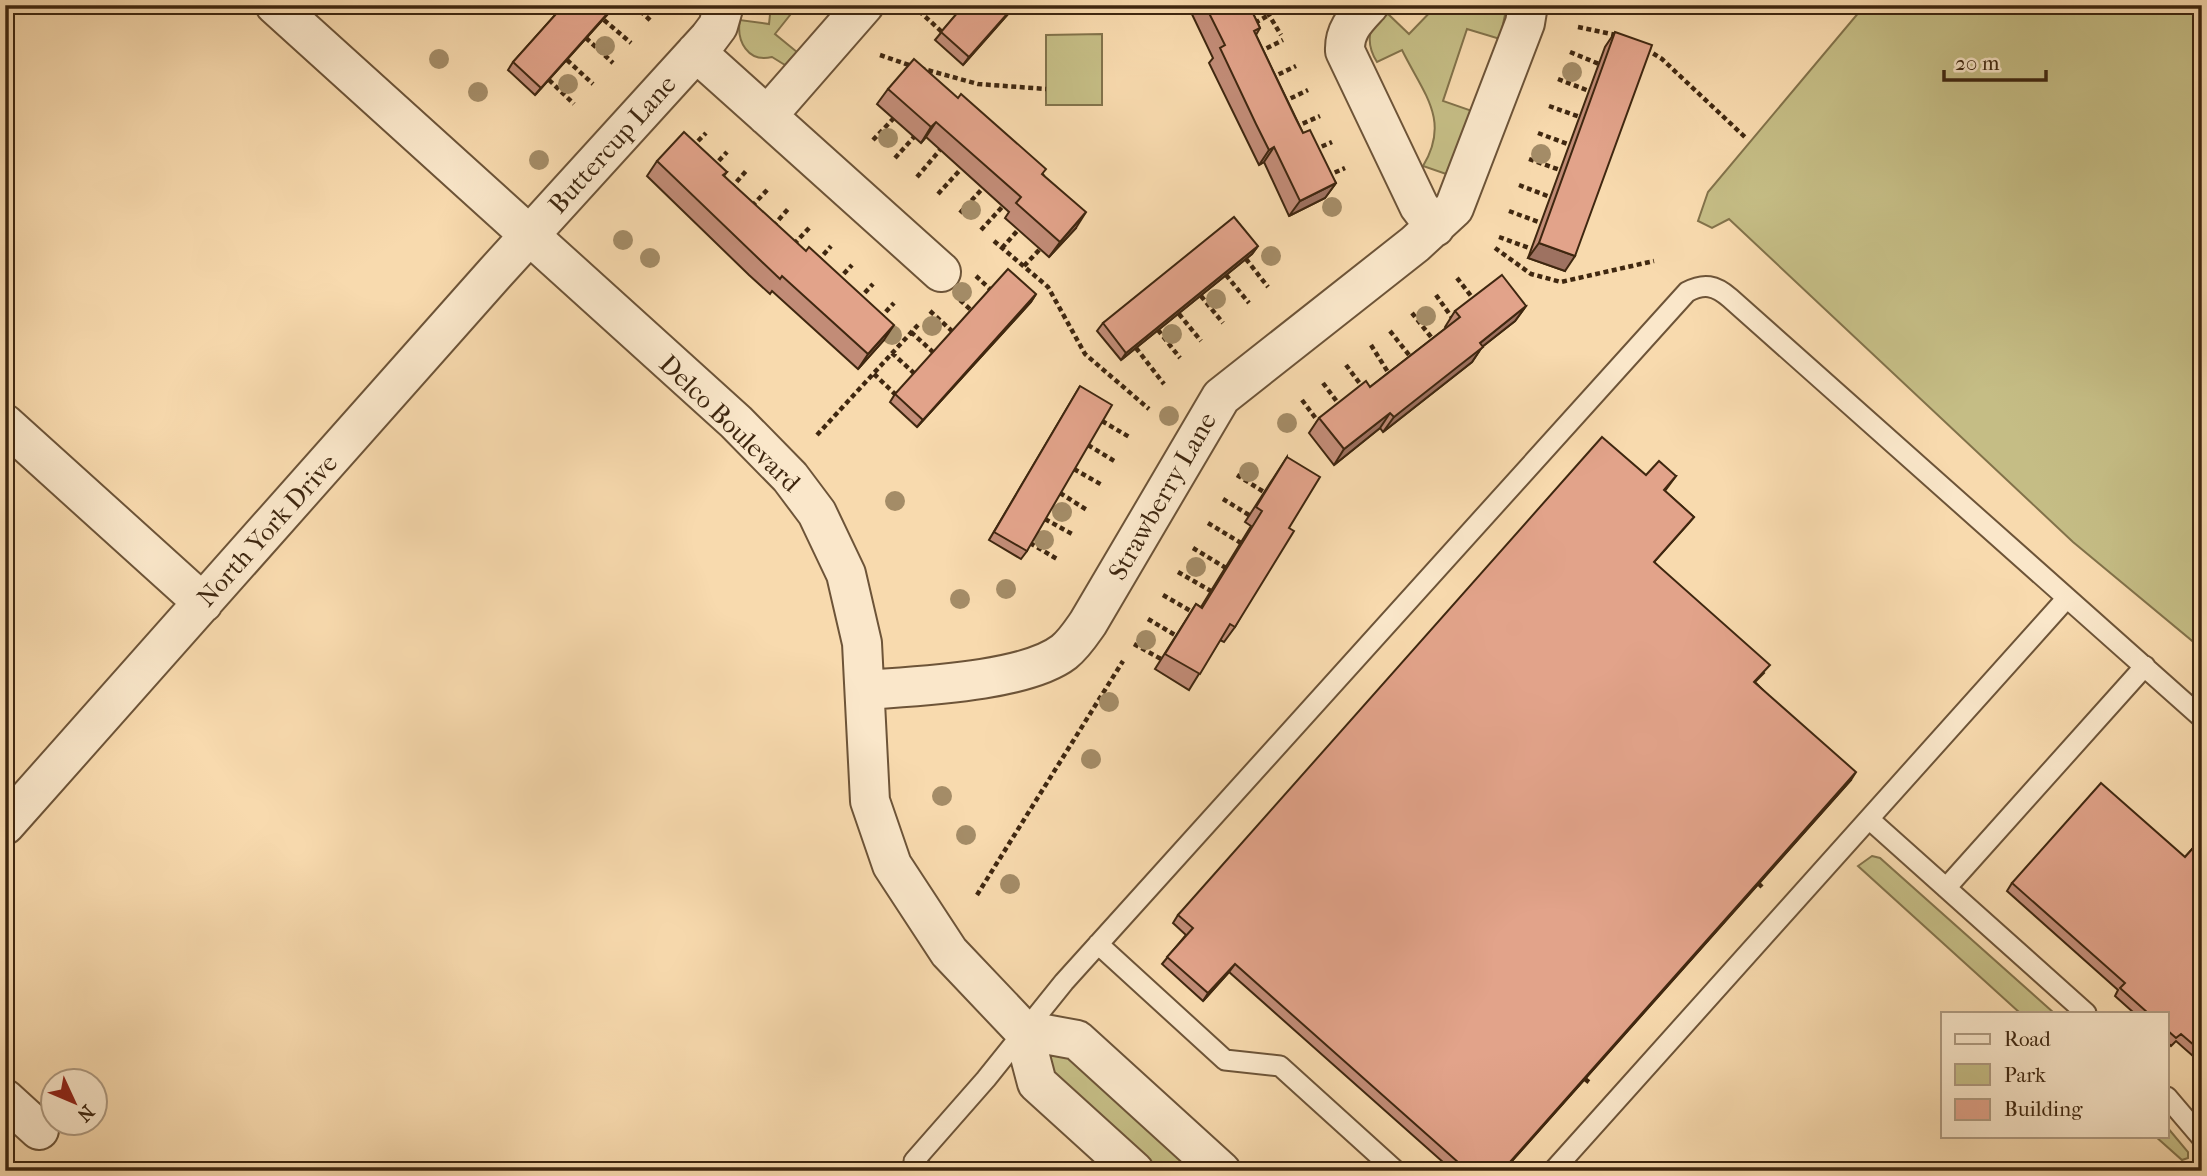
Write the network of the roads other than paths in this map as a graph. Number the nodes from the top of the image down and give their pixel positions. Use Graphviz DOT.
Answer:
graph roads {
  1 [pos="275,5"];
  2 [pos="724,5"];
  3 [pos="864,5"];
  4 [pos="1369,5"];
  5 [pos="1528,5"];
  6 [pos="696,52"];
  7 [pos="767,116"];
  8 [pos="1435,227"];
  9 [pos="529,236"];
  10 [pos="941,272"];
  11 [pos="5,424"];
  12 [pos="2066,599"];
  13 [pos="203,603"];
  14 [pos="2145,666"];
  15 [pos="866,690"];
  16 [pos="2202,718"];
  17 [pos="1869,819"];
  18 [pos="5,825"];
  19 [pos="1946,888"];
  20 [pos="1098,944"];
  21 [pos="2085,1012"];
  22 [pos="1023,1030"];
  23 [pos="2168,1098"];
  24 [pos="5,1099"];
  25 [pos="38,1129"];
  26 [pos="2202,1138"];
  27 [pos="924,1171"];
  28 [pos="1134,1171"];
  29 [pos="1222,1171"];
  30 [pos="1396,1171"];
  31 [pos="1553,1171"];
  1 -- 9 [label="street, Delco Boulevard"];
  2 -- 6 [label="street, Buttercup Lane"];
  3 -- 7 [label="street"];
  4 -- 8 [label="street"];
  5 -- 8 [label="street, Strawberry Lane"];
  6 -- 7 [label="street, Buttercup Lane"];
  6 -- 9 [label="street, Buttercup Lane"];
  7 -- 10 [label="street, Buttercup Lane"];
  8 -- 15 [label="street, Strawberry Lane"];
  9 -- 13 [label="street, North York Drive"];
  9 -- 15 [label="street, Delco Boulevard"];
  11 -- 13 [label="street"];
  12 -- 14 [label="lane"];
  12 -- 17 [label="lane"];
  12 -- 20 [label="lane"];
  13 -- 18 [label="street, North York Drive"];
  14 -- 16 [label="lane"];
  14 -- 19 [label="lane"];
  15 -- 22 [label="street, Delco Boulevard"];
  17 -- 19 [label="lane"];
  17 -- 31 [label="lane"];
  19 -- 21 [label="lane"];
  20 -- 22 [label="lane"];
  20 -- 30 [label="lane"];
  22 -- 27 [label="lane"];
  22 -- 28 [label="street, Delco Boulevard"];
  22 -- 29 [label="street"];
  23 -- 26 [label="lane"];
  24 -- 25 [label="street"];
}
